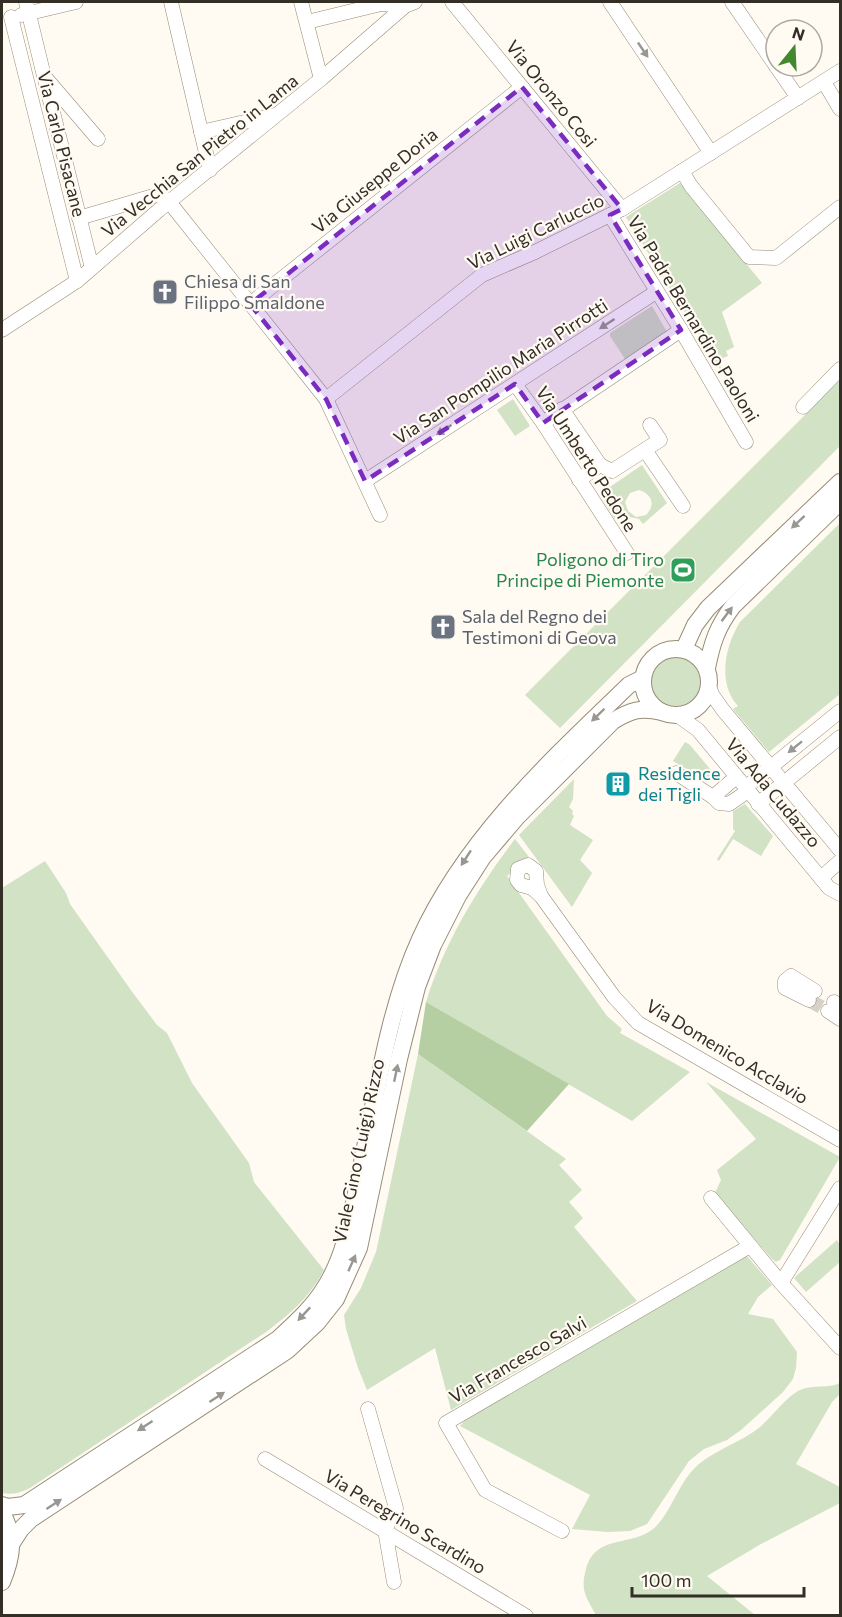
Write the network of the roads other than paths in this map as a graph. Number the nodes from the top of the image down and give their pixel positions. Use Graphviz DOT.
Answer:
graph roads {
  1 [pos="76,2"];
  2 [pos="171,2"];
  3 [pos="301,2"];
  4 [pos="452,2"];
  5 [pos="610,2"];
  6 [pos="732,2"];
  7 [pos="410,4"];
  8 [pos="27,8"];
  9 [pos="6,18"];
  10 [pos="307,22"];
  11 [pos="764,49"];
  12 [pos="840,71"];
  13 [pos="44,76"];
  14 [pos="784,78"];
  15 [pos="321,79"];
  16 [pos="824,82"];
  17 [pos="522,87"];
  18 [pos="798,98"];
  19 [pos="840,109"];
  20 [pos="278,114"];
  21 [pos="201,132"];
  22 [pos="98,139"];
  23 [pos="711,153"];
  24 [pos="210,170"];
  25 [pos="682,171"];
  26 [pos="170,202"];
  27 [pos="840,207"];
  28 [pos="616,212"];
  29 [pos="80,218"];
  30 [pos="92,268"];
  31 [pos="76,281"];
  32 [pos="656,292"];
  33 [pos="250,304"];
  34 [pos="2,330"];
  35 [pos="681,330"];
  36 [pos="840,369"];
  37 [pos="515,384"];
  38 [pos="326,399"];
  39 [pos="803,407"];
  40 [pos="562,409"];
  41 [pos="543,423"];
  42 [pos="650,425"];
  43 [pos="746,442"];
  44 [pos="645,450"];
  45 [pos="600,465"];
  46 [pos="579,480"];
  47 [pos="365,481"];
  48 [pos="840,482"];
  49 [pos="840,502"];
  50 [pos="683,506"];
  51 [pos="380,515"];
  52 [pos="627,554"];
  53 [pos="684,649"];
  54 [pos="707,668"];
  55 [pos="643,678"];
  56 [pos="709,687"];
  57 [pos="840,711"];
  58 [pos="669,714"];
  59 [pos="840,737"];
  60 [pos="770,767"];
  61 [pos="676,773"];
  62 [pos="735,778"];
  63 [pos="784,783"];
  64 [pos="746,790"];
  65 [pos="713,797"];
  66 [pos="758,804"];
  67 [pos="840,850"];
  68 [pos="840,861"];
  69 [pos="821,878"];
  70 [pos="840,894"];
  71 [pos="542,896"];
  72 [pos="834,1006"];
  73 [pos="840,1019"];
  74 [pos="840,1140"];
  75 [pos="840,1188"];
  76 [pos="711,1198"];
  77 [pos="750,1246"];
  78 [pos="781,1283"];
  79 [pos="840,1348"];
  80 [pos="368,1409"];
  81 [pos="265,1459"];
  82 [pos="2,1505"];
  83 [pos="2,1513"];
  84 [pos="385,1530"];
  85 [pos="562,1531"];
  86 [pos="12,1543"];
  87 [pos="2,1579"];
  88 [pos="394,1582"];
  89 [pos="526,1616"];
  1 -- 8 [label="street"];
  2 -- 21 [label="street"];
  3 -- 10 [label="street"];
  4 -- 17 [label="street, Via Oronzo Cosi"];
  5 -- 23 [label="street, one-way"];
  6 -- 11 [label="street"];
  7 -- 10 [label="street"];
  7 -- 15 [label="street, Via Vecchia San Pietro in Lama"];
  8 -- 9 [label="street"];
  8 -- 13 [label="street, Via Carlo Pisacane"];
  9 -- 31 [label="street, Via Carlo Pisacane"];
  10 -- 15 [label="street"];
  12 -- 16 [label="street, Via Luigi Carluccio"];
  13 -- 22 [label="street, Via Carlo Pisacane"];
  13 -- 29 [label="street, Via Carlo Pisacane"];
  14 -- 18 [label="street"];
  15 -- 20 [label="street, Via Vecchia San Pietro in Lama"];
  16 -- 18 [label="street, Via Luigi Carluccio"];
  16 -- 19 [label="street"];
  17 -- 28 [label="street, Via Oronzo Cosi"];
  17 -- 33 [label="street, Via Giuseppe Doria"];
  18 -- 23 [label="street, Via Luigi Carluccio"];
  20 -- 21 [label="street"];
  20 -- 24 [label="street, Via Vecchia San Pietro in Lama"];
  21 -- 24 [label="street"];
  23 -- 25 [label="street, Via Luigi Carluccio"];
  24 -- 26 [label="street, Via Vecchia San Pietro in Lama"];
  25 -- 27 [label="street"];
  25 -- 28 [label="street, Via Luigi Carluccio"];
  26 -- 29 [label="street"];
  26 -- 30 [label="street, Via Vecchia San Pietro in Lama"];
  26 -- 33 [label="street"];
  28 -- 32 [label="street, Via Padre Bernardino Paoloni"];
  28 -- 38 [label="street, Via Luigi Carluccio"];
  29 -- 30 [label="street, Via Carlo Pisacane"];
  30 -- 31 [label="street, Via Vecchia San Pietro in Lama"];
  31 -- 34 [label="street, Via Vecchia San Pietro in Lama"];
  32 -- 35 [label="street, Via Padre Bernardino Paoloni"];
  32 -- 37 [label="street, Via San Pompilio Maria Pirrotti, one-way"];
  33 -- 38 [label="street"];
  35 -- 40 [label="street"];
  35 -- 43 [label="street, Via Padre Bernardino Paoloni"];
  36 -- 39 [label="street"];
  37 -- 41 [label="street, Via Umberto Pedone"];
  37 -- 47 [label="street, Via San Pompilio Maria Pirrotti, one-way"];
  38 -- 47 [label="street"];
  40 -- 41 [label="street"];
  40 -- 45 [label="street, Via Umberto Pedone"];
  41 -- 46 [label="street, Via Umberto Pedone"];
  42 -- 44 [label="street"];
  44 -- 45 [label="street"];
  44 -- 50 [label="street"];
  45 -- 46 [label="street"];
  46 -- 52 [label="street, Via Umberto Pedone"];
  47 -- 51 [label="street"];
  48 -- 53 [label="street, one-way"];
  54 -- 49 [label="street, one-way"];
  53 -- 54 [label="street"];
  53 -- 55 [label="street, Viale Gino (Luigi) Rizzo"];
  54 -- 56 [label="street"];
  55 -- 58 [label="street"];
  55 -- 82 [label="street, Viale Gino (Luigi) Rizzo, one-way"];
  56 -- 58 [label="street, Viale Gino (Luigi) Rizzo"];
  56 -- 60 [label="street, Via Ada Cudazzo"];
  57 -- 60 [label="street, one-way"];
  58 -- 62 [label="street, Via Ada Cudazzo"];
  86 -- 58 [label="street, Viale Gino (Luigi) Rizzo, one-way"];
  59 -- 63 [label="street"];
  60 -- 63 [label="street, Via Ada Cudazzo"];
  60 -- 64 [label="street"];
  61 -- 65 [label="street"];
  62 -- 64 [label="street, Via Ada Cudazzo"];
  62 -- 65 [label="street"];
  63 -- 66 [label="street"];
  63 -- 67 [label="street, Via Ada Cudazzo"];
  64 -- 65 [label="street"];
  64 -- 66 [label="street, Via Ada Cudazzo"];
  66 -- 69 [label="street, Via Ada Cudazzo"];
  68 -- 69 [label="street"];
  69 -- 70 [label="street, Via Ada Cudazzo"];
  71 -- 74 [label="street, Via Domenico Acclavio"];
  72 -- 73 [label="street"];
  75 -- 78 [label="street"];
  76 -- 77 [label="street"];
  77 -- 78 [label="street"];
  77 -- 85 [label="street, Via Francesco Salvi"];
  78 -- 79 [label="street"];
  80 -- 84 [label="street"];
  81 -- 84 [label="street, Via Peregrino Scardino"];
  83 -- 86 [label="street"];
  84 -- 88 [label="street"];
  84 -- 89 [label="street, Via Peregrino Scardino"];
  86 -- 87 [label="street"];
}
